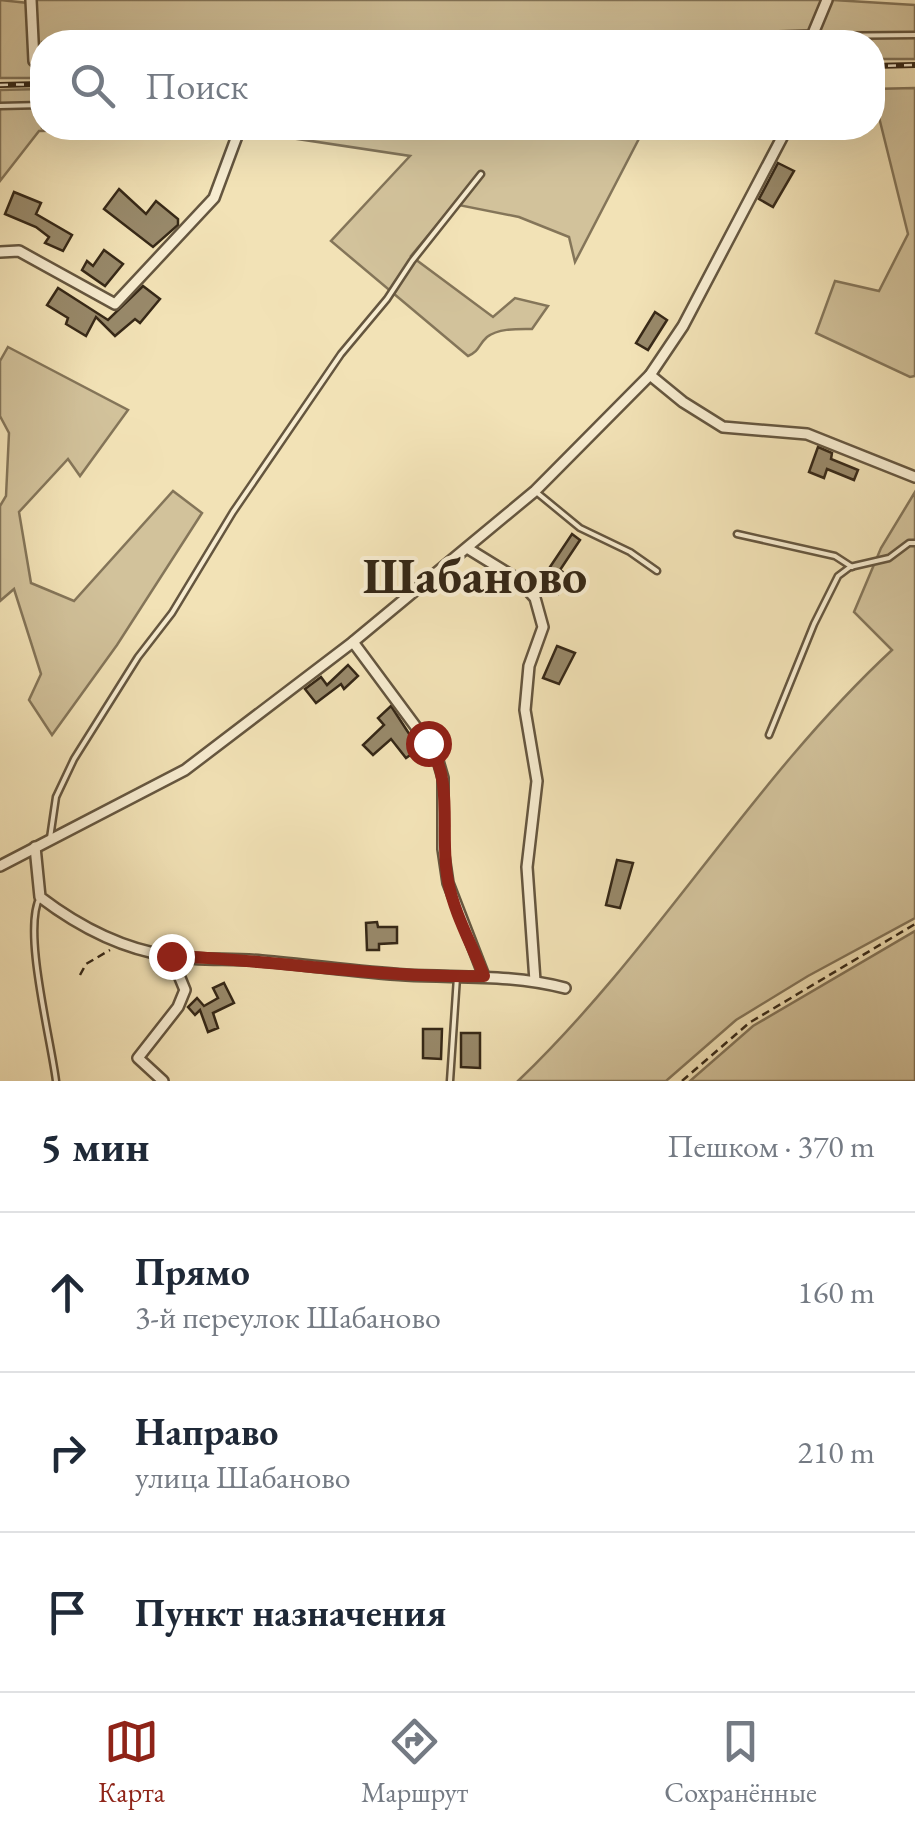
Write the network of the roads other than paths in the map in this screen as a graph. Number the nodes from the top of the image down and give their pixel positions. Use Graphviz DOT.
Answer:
graph roads {
  1 [pos="31,0"];
  2 [pos="826,0"];
  3 [pos="32,30"];
  4 [pos="814,30"];
  5 [pos="885,35"];
  6 [pos="915,35"];
  7 [pos="30,105"];
  8 [pos="0,106"];
  9 [pos="236,140"];
  10 [pos="781,140"];
  11 [pos="481,174"];
  12 [pos="0,252"];
  13 [pos="650,374"];
  14 [pos="915,476"];
  15 [pos="535,491"];
  16 [pos="737,534"];
  17 [pos="915,542"];
  18 [pos="467,548"];
  19 [pos="852,567"];
  20 [pos="657,571"];
  21 [pos="353,642"];
  22 [pos="768,735"];
  23 [pos="49,842"];
  24 [pos="35,847"];
  25 [pos="0,866"];
  26 [pos="40,897"];
  27 [pos="171,956"];
  28 [pos="457,976"];
  29 [pos="484,976"];
  30 [pos="535,980"];
  31 [pos="565,988"];
  32 [pos="56,1081"];
  33 [pos="164,1081"];
  34 [pos="450,1081"];
  1 -- 3 [label="street"];
  2 -- 4 [label="street"];
  5 -- 6 [label="lane"];
  7 -- 8 [label="lane"];
  9 -- 12 [label="street"];
  10 -- 13 [label="street"];
  11 -- 23 [label="lane"];
  13 -- 14 [label="street"];
  13 -- 15 [label="street"];
  15 -- 18 [label="street"];
  15 -- 20 [label="lane"];
  16 -- 19 [label="lane"];
  17 -- 19 [label="lane"];
  18 -- 21 [label="street"];
  18 -- 30 [label="street"];
  19 -- 22 [label="lane"];
  21 -- 23 [label="street"];
  21 -- 29 [label="street"];
  23 -- 24 [label="street"];
  24 -- 25 [label="street"];
  24 -- 26 [label="street"];
  26 -- 27 [label="street"];
  26 -- 32 [label="lane"];
  27 -- 28 [label="street"];
  27 -- 33 [label="street"];
  28 -- 29 [label="street"];
  28 -- 34 [label="lane"];
  29 -- 30 [label="street"];
  30 -- 31 [label="street"];
}
